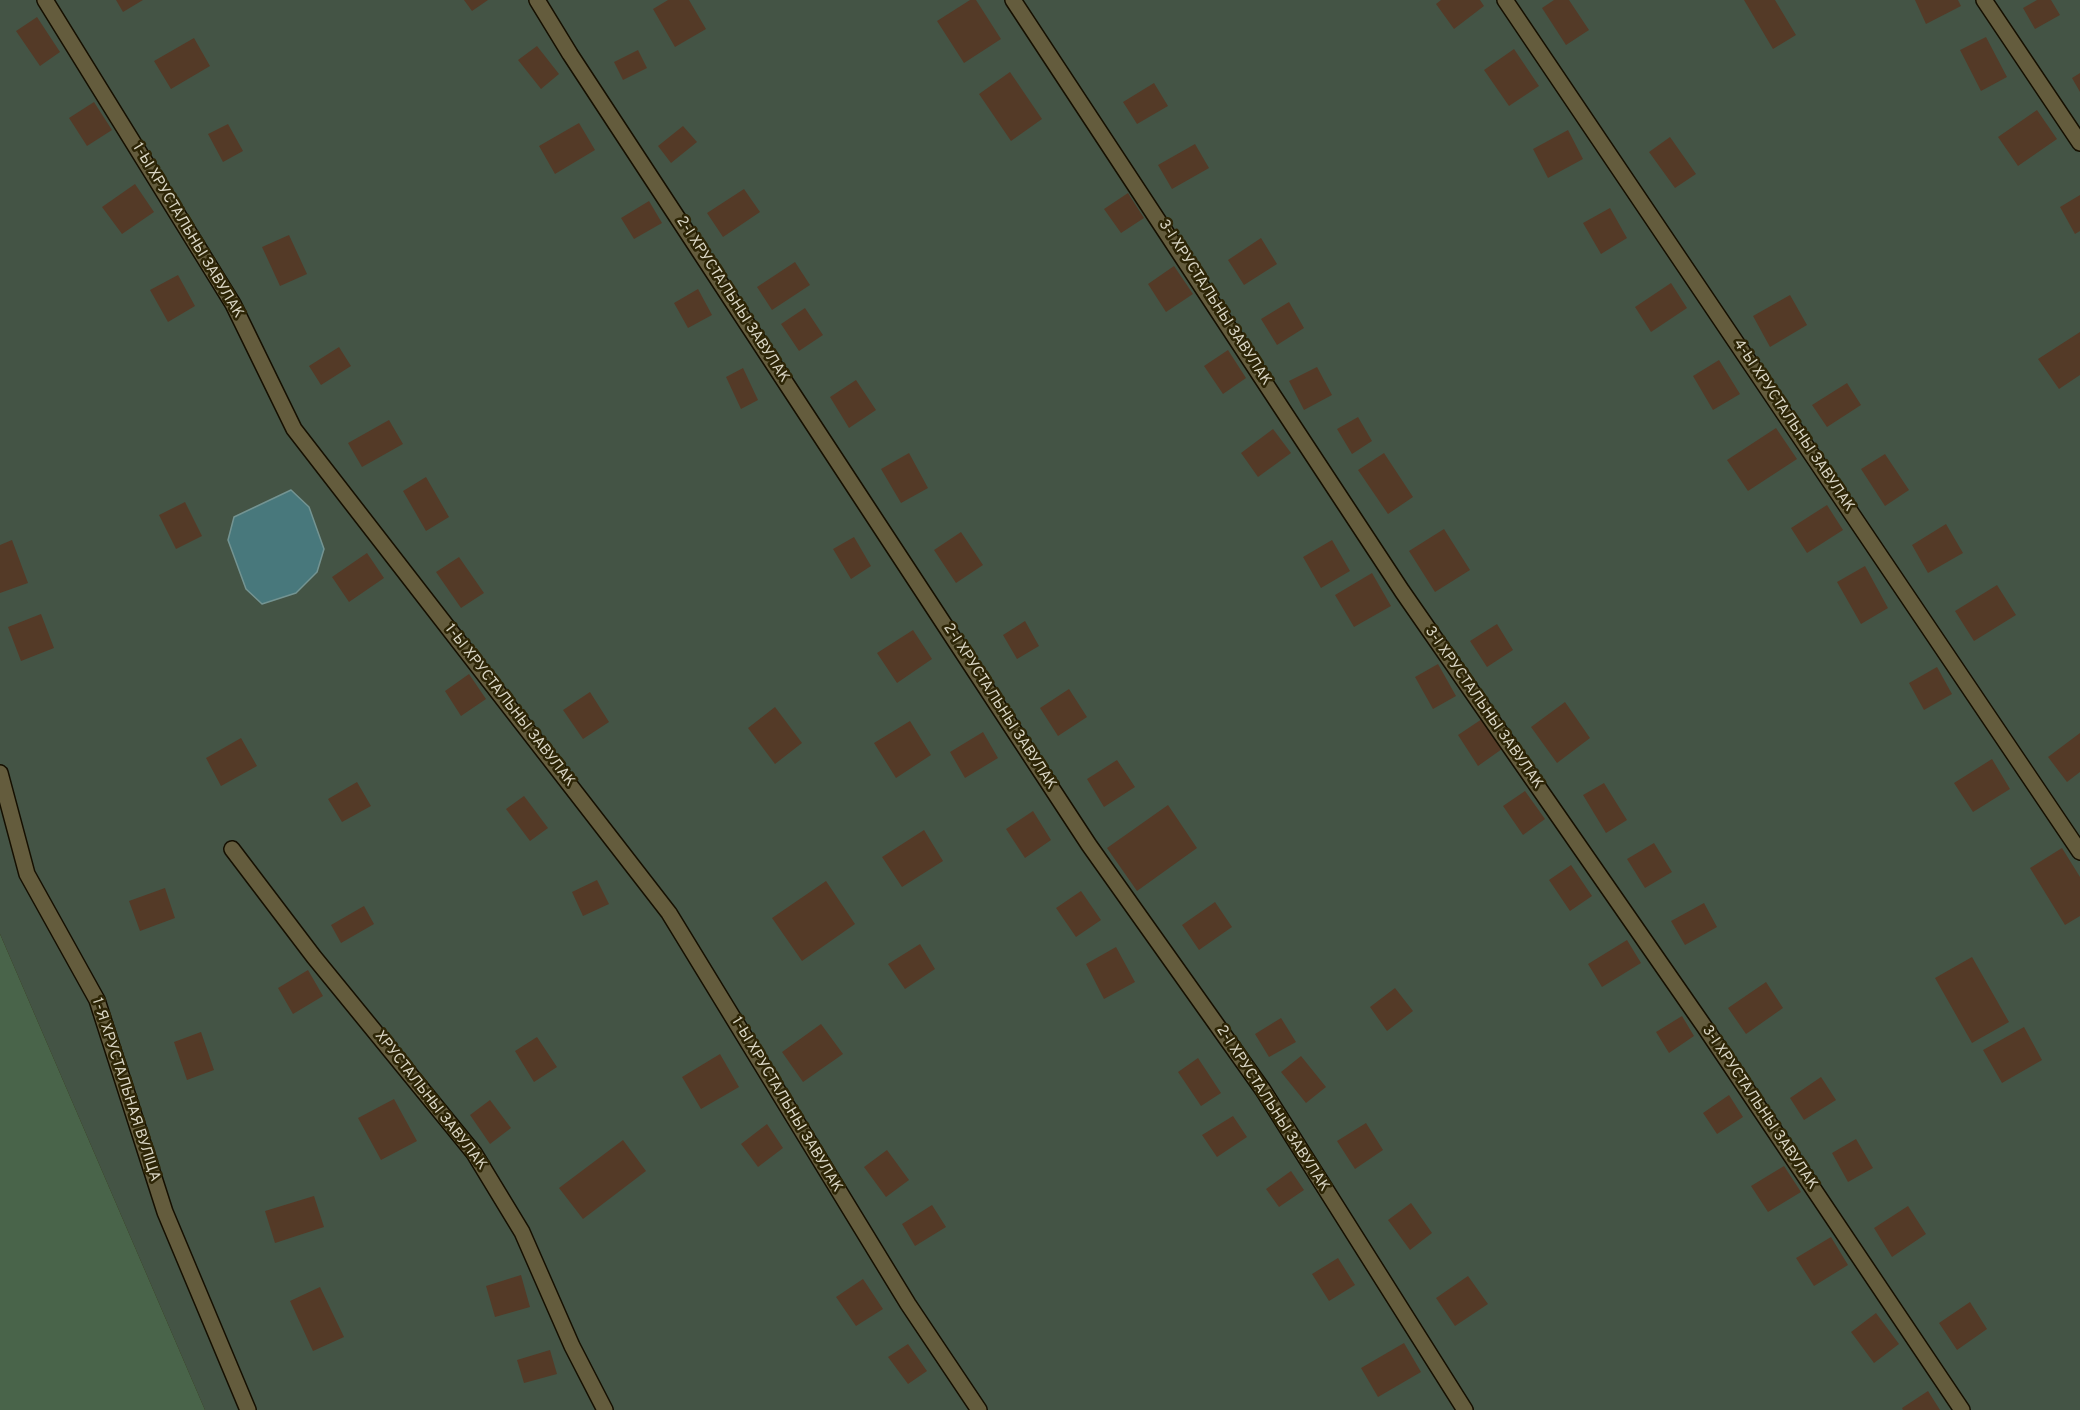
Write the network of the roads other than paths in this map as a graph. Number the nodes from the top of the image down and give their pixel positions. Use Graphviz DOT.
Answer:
graph roads {
  1 [pos="45,0"];
  2 [pos="537,0"];
  3 [pos="1013,0"];
  4 [pos="1506,0"];
  5 [pos="1984,0"];
  6 [pos="2080,143"];
  7 [pos="0,772"];
  8 [pos="232,849"];
  9 [pos="2080,852"];
  10 [pos="248,1410"];
  11 [pos="605,1410"];
  12 [pos="979,1410"];
  13 [pos="1465,1410"];
  14 [pos="1962,1410"];
  1 -- 12 [label="lane, 1-Ы ХРУСТАЛЬНЫ ЗАВУЛАК"];
  2 -- 13 [label="lane, 2-І ХРУСТАЛЬНЫ ЗАВУЛАК"];
  3 -- 14 [label="lane, 3-І ХРУСТАЛЬНЫ ЗАВУЛАК"];
  4 -- 9 [label="lane, 4-Ы ХРУСТАЛЬНЫ ЗАВУЛАК"];
  5 -- 6 [label="lane"];
  7 -- 10 [label="lane, 1-Я ХРУСТАЛЬНАЯ ВУЛІЦА"];
  8 -- 11 [label="lane, ХРУСТАЛЬНЫ ЗАВУЛАК"];
}
